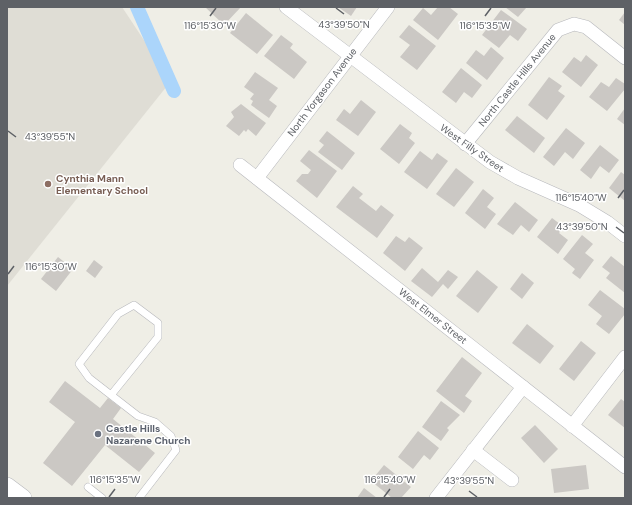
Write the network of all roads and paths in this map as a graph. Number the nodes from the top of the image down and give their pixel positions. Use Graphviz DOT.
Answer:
graph roads {
  1 [pos="286,7"];
  2 [pos="388,7"];
  3 [pos="350,56"];
  4 [pos="625,58"];
  5 [pos="465,144"];
  6 [pos="240,165"];
  7 [pos="257,178"];
  8 [pos="625,236"];
  9 [pos="625,357"];
  10 [pos="523,387"];
  11 [pos="111,395"];
  12 [pos="572,426"];
  13 [pos="473,450"];
  14 [pos="625,467"];
  15 [pos="512,480"];
  16 [pos="88,487"];
  17 [pos="102,498"];
  18 [pos="139,498"];
  19 [pos="436,498"];
  1 -- 3 [label="street, West Filly Street"];
  2 -- 3 [label="street, North Yorgason Avenue"];
  3 -- 5 [label="street, West Filly Street"];
  3 -- 7 [label="street, North Yorgason Avenue"];
  4 -- 5 [label="street, North Castle Hills Avenue"];
  5 -- 8 [label="street, West Filly Street"];
  6 -- 7 [label="street, West Elmer Street"];
  7 -- 10 [label="street, West Elmer Street"];
  9 -- 12 [label="street"];
  10 -- 12 [label="street, West Elmer Street"];
  10 -- 13 [label="street"];
  11 -- 11 [label="lane"];
  11 -- 18 [label="lane"];
  12 -- 14 [label="street, West Elmer Street"];
  13 -- 15 [label="street"];
  13 -- 19 [label="street"];
  16 -- 17 [label="lane"];
}
